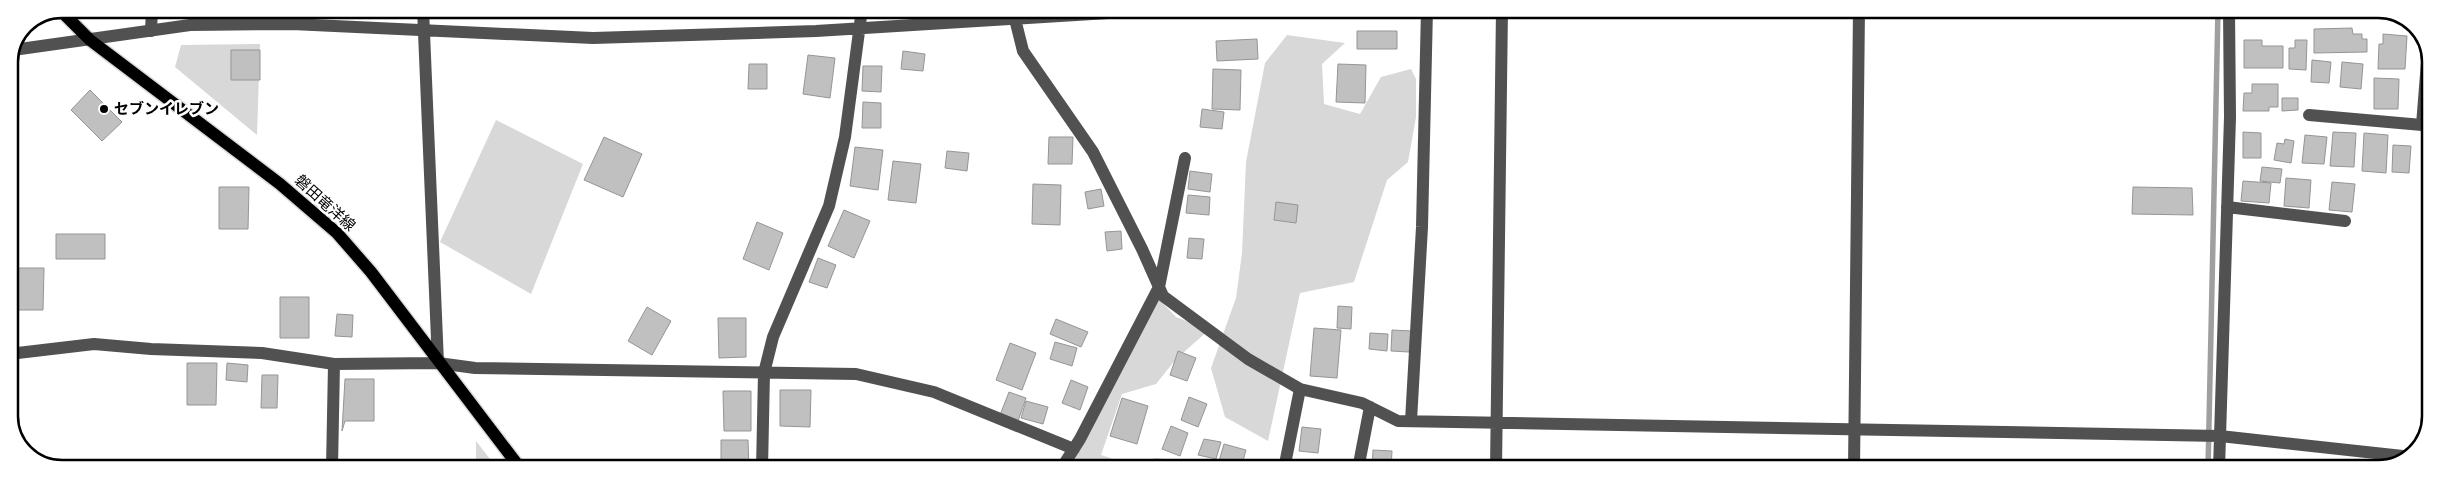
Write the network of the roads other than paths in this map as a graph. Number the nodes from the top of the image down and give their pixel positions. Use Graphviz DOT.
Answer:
graph roads {
  1 [pos="68,18"];
  2 [pos="152,18"];
  3 [pos="423,18"];
  4 [pos="861,18"];
  5 [pos="1029,18"];
  6 [pos="1427,18"];
  7 [pos="1502,18"];
  8 [pos="1859,18"];
  9 [pos="2229,18"];
  10 [pos="1015,19"];
  11 [pos="860,29"];
  12 [pos="424,30"];
  13 [pos="151,31"];
  14 [pos="90,40"];
  15 [pos="19,49"];
  16 [pos="2309,115"];
  17 [pos="2422,125"];
  18 [pos="1185,158"];
  19 [pos="2227,207"];
  20 [pos="2345,221"];
  21 [pos="1159,286"];
  22 [pos="18,353"];
  23 [pos="438,362"];
  24 [pos="334,364"];
  25 [pos="764,373"];
  26 [pos="1300,389"];
  27 [pos="1370,407"];
  28 [pos="1411,422"];
  29 [pos="1496,423"];
  30 [pos="1854,430"];
  31 [pos="2220,436"];
  32 [pos="1074,449"];
  33 [pos="2399,456"];
  34 [pos="332,460"];
  35 [pos="514,460"];
  36 [pos="762,460"];
  37 [pos="1067,460"];
  38 [pos="1286,460"];
  39 [pos="1360,460"];
  40 [pos="1496,460"];
  41 [pos="1854,460"];
  42 [pos="2219,460"];
  1 -- 14 [label="main road, 磐田竜洋線"];
  2 -- 13 [label="street"];
  3 -- 12 [label="street"];
  4 -- 11 [label="street"];
  5 -- 10 [label="street"];
  6 -- 28 [label="street"];
  7 -- 29 [label="street"];
  8 -- 30 [label="street"];
  9 -- 19 [label="street"];
  10 -- 11 [label="street"];
  10 -- 21 [label="street"];
  11 -- 12 [label="street"];
  11 -- 25 [label="street"];
  12 -- 13 [label="street"];
  12 -- 23 [label="street"];
  13 -- 14 [label="street"];
  14 -- 15 [label="street"];
  14 -- 23 [label="main road, 磐田竜洋線"];
  16 -- 17 [label="street"];
  18 -- 21 [label="street"];
  19 -- 20 [label="street"];
  19 -- 31 [label="street"];
  21 -- 26 [label="street"];
  21 -- 32 [label="street"];
  22 -- 24 [label="street"];
  23 -- 24 [label="street"];
  23 -- 25 [label="street"];
  23 -- 35 [label="main road, 磐田竜洋線"];
  24 -- 34 [label="street"];
  25 -- 32 [label="street"];
  25 -- 36 [label="street"];
  26 -- 27 [label="street"];
  26 -- 38 [label="street"];
  27 -- 28 [label="street"];
  27 -- 39 [label="street"];
  28 -- 29 [label="street"];
  29 -- 30 [label="street"];
  29 -- 40 [label="street"];
  30 -- 31 [label="street"];
  30 -- 41 [label="street"];
  31 -- 33 [label="street"];
  31 -- 42 [label="street"];
  32 -- 37 [label="street"];
}
